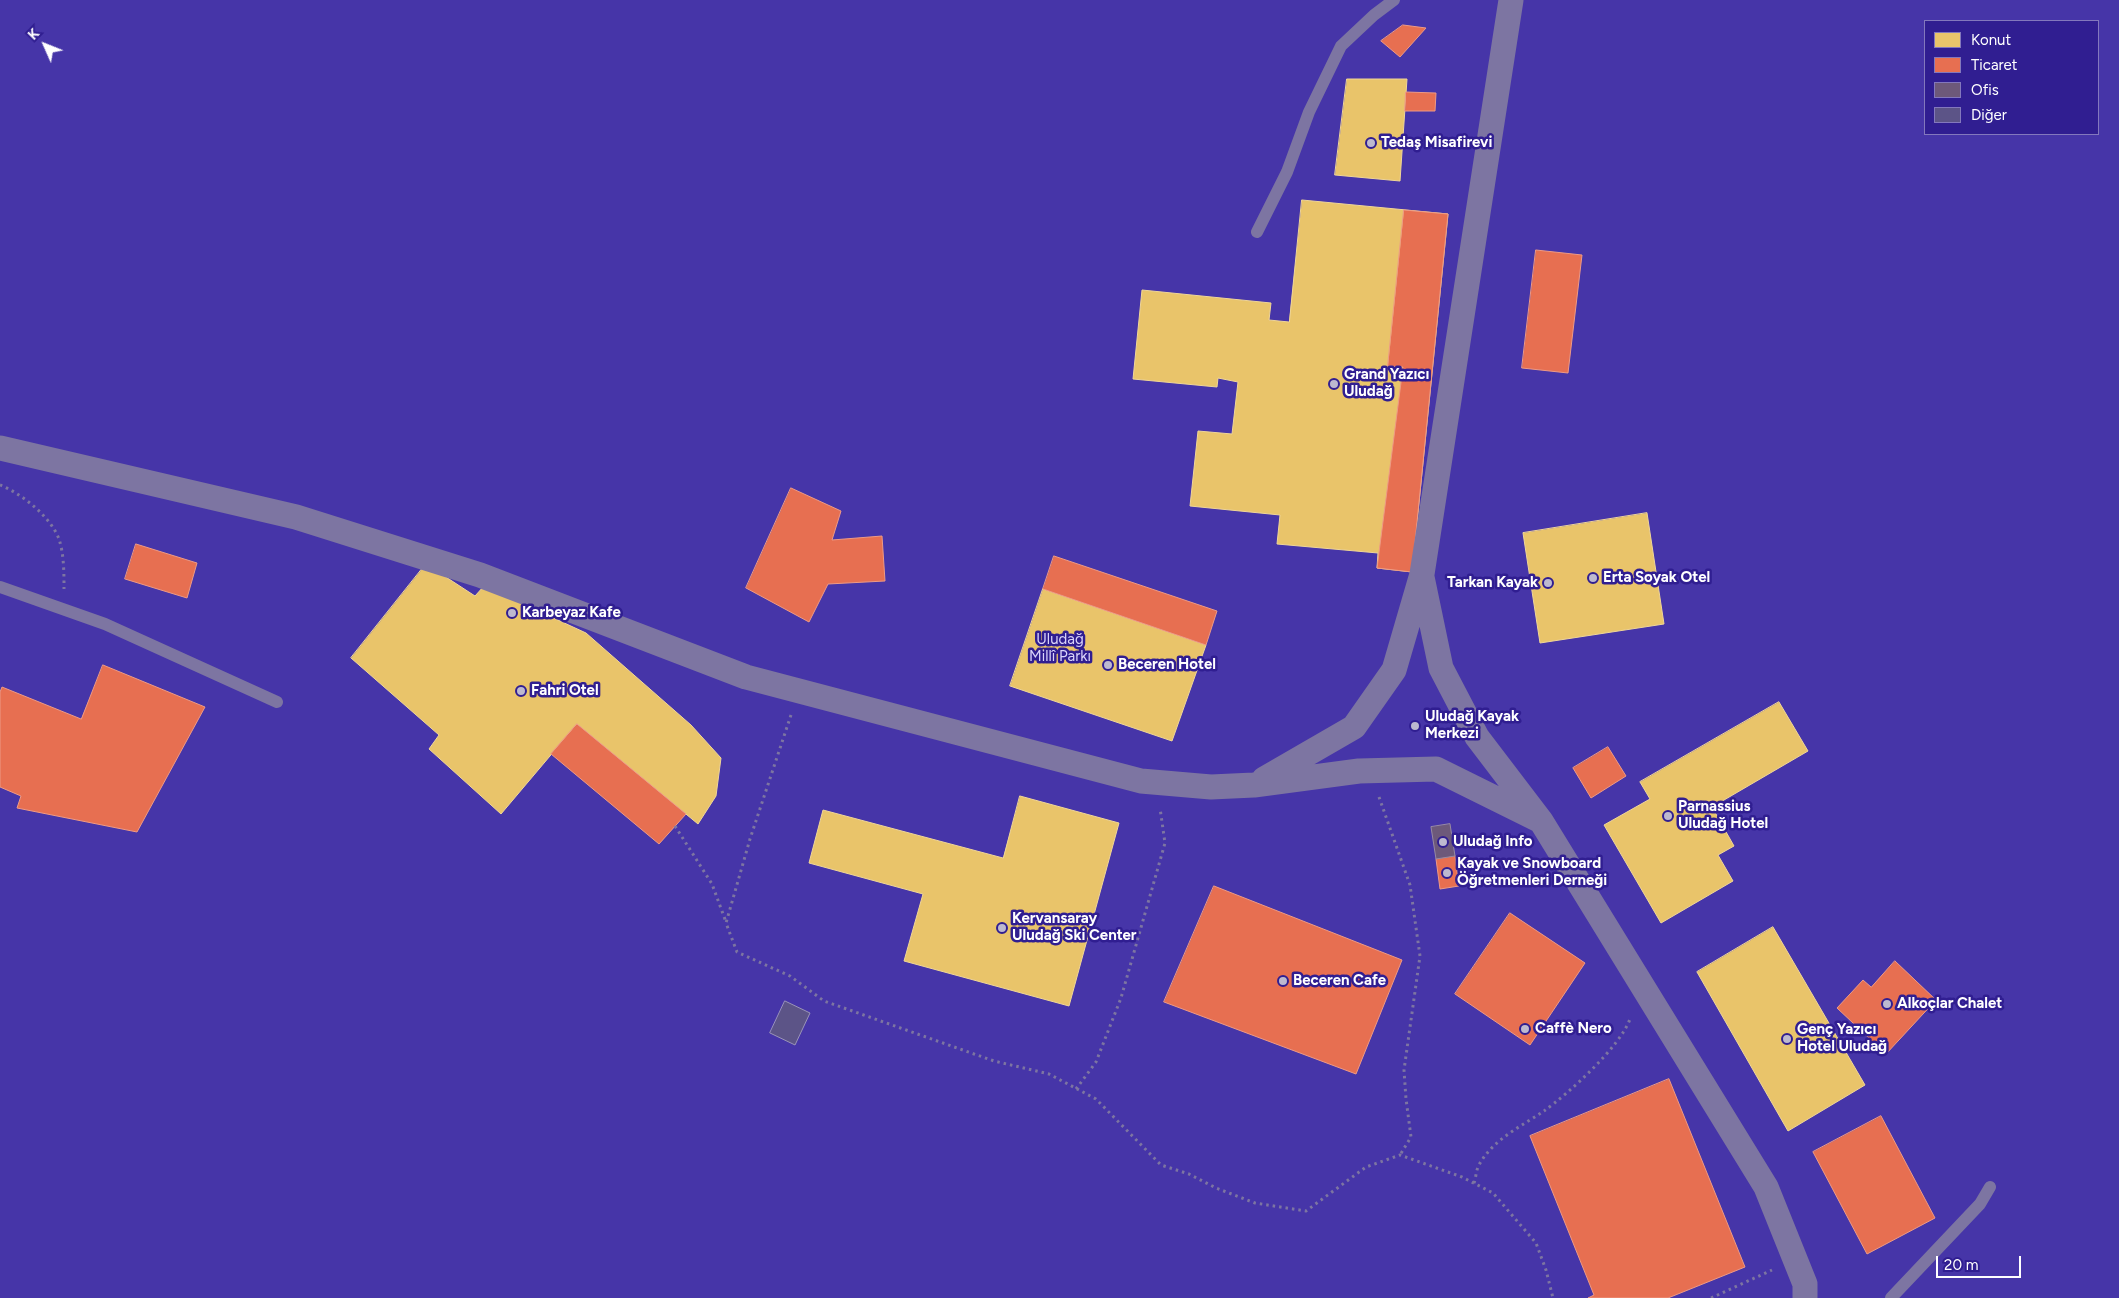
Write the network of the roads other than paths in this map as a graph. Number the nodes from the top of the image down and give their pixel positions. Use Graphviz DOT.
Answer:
graph roads {
  1 [pos="1394,0"];
  2 [pos="1511,0"];
  3 [pos="1257,232"];
  4 [pos="0,448"];
  5 [pos="1422,574"];
  6 [pos="0,587"];
  7 [pos="277,702"];
  8 [pos="1254,785"];
  9 [pos="1541,821"];
  10 [pos="1990,1187"];
  11 [pos="1805,1298"];
  12 [pos="1891,1298"];
  1 -- 3 [label="lane"];
  2 -- 5 [label="street"];
  4 -- 8 [label="street"];
  5 -- 8 [label="street"];
  5 -- 9 [label="street"];
  6 -- 7 [label="lane"];
  8 -- 9 [label="street"];
  9 -- 11 [label="street"];
  10 -- 12 [label="lane"];
}
